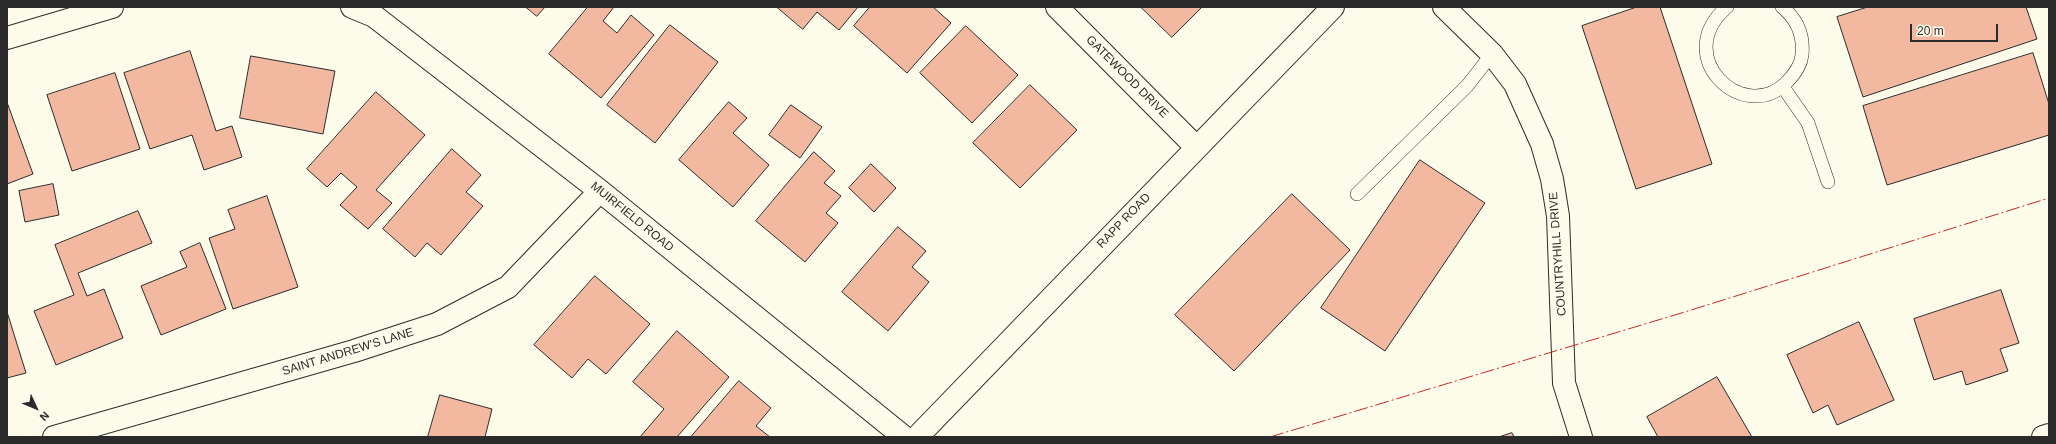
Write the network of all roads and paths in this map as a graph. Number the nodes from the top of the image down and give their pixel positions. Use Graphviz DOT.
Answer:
graph roads {
  1 [pos="112,7"];
  2 [pos="352,7"];
  3 [pos="1057,7"];
  4 [pos="1333,7"];
  5 [pos="1444,7"];
  6 [pos="1722,9"];
  7 [pos="1790,9"];
  8 [pos="7,38"];
  9 [pos="1492,54"];
  10 [pos="1782,86"];
  11 [pos="1196,147"];
  12 [pos="1828,182"];
  13 [pos="600,191"];
  14 [pos="1357,194"];
  15 [pos="2049,435"];
  16 [pos="54,437"];
  17 [pos="904,437"];
  18 [pos="917,437"];
  19 [pos="1581,437"];
  20 [pos="2043,437"];
  1 -- 8 [label="street"];
  2 -- 13 [label="street, MUIRFIELD ROAD"];
  3 -- 11 [label="street, GATEWOOD DRIVE"];
  4 -- 11 [label="street, RAPP ROAD"];
  5 -- 9 [label="street, COUNTRYHILL DRIVE"];
  6 -- 10 [label="lane"];
  7 -- 10 [label="lane"];
  9 -- 14 [label="lane"];
  9 -- 19 [label="street, COUNTRYHILL DRIVE"];
  10 -- 12 [label="lane"];
  11 -- 18 [label="street, RAPP ROAD"];
  13 -- 16 [label="street, SAINT ANDREW'S LANE"];
  13 -- 17 [label="street, MUIRFIELD ROAD"];
  15 -- 20 [label="street"];
}
